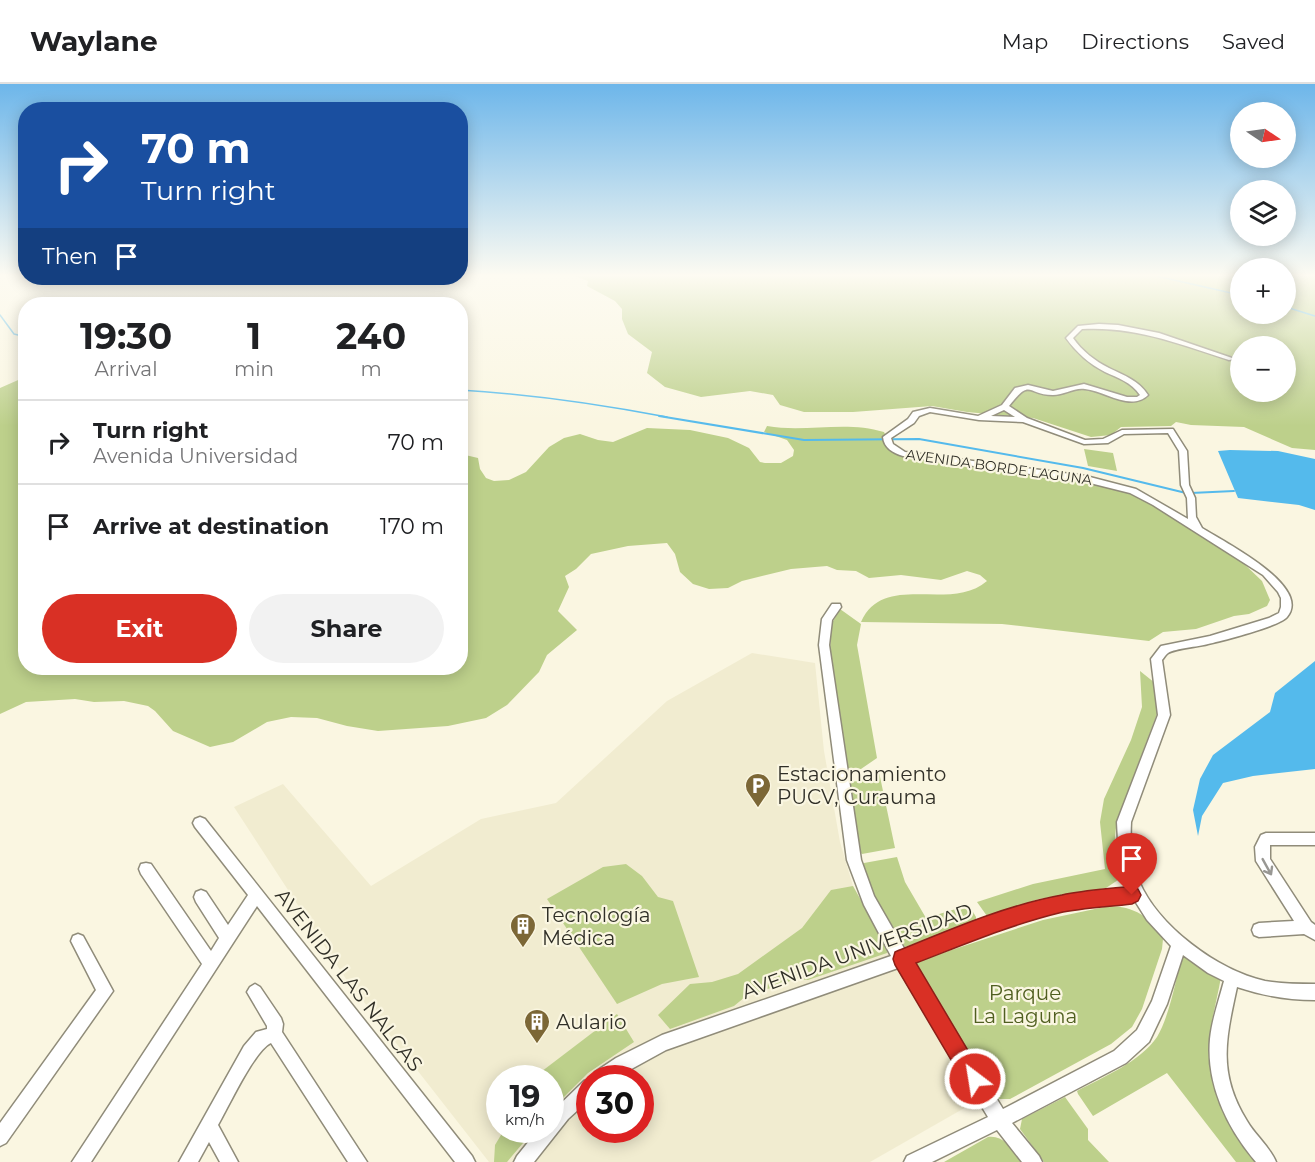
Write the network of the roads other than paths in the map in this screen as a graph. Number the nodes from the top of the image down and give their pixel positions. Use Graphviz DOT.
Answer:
graph roads {
  1 [pos="1091,325"];
  2 [pos="1096,325"];
  3 [pos="1230,359"];
  4 [pos="1005,407"];
  5 [pos="979,418"];
  6 [pos="1024,420"];
  7 [pos="1200,532"];
  8 [pos="836,607"];
  9 [pos="200,824"];
  10 [pos="1315,839"];
  11 [pos="146,869"];
  12 [pos="1129,870"];
  13 [pos="1138,894"];
  14 [pos="256,895"];
  15 [pos="201,897"];
  16 [pos="1113,897"];
  17 [pos="1153,916"];
  18 [pos="1259,930"];
  19 [pos="1310,930"];
  20 [pos="227,937"];
  21 [pos="78,941"];
  22 [pos="1179,944"];
  23 [pos="902,959"];
  24 [pos="210,962"];
  25 [pos="1232,977"];
  26 [pos="255,992"];
  27 [pos="1315,992"];
  28 [pos="274,1034"];
  29 [pos="620,1065"];
  30 [pos="576,1100"];
  31 [pos="564,1111"];
  32 [pos="1000,1120"];
  33 [pos="209,1124"];
  34 [pos="0,1137"];
  35 [pos="539,1143"];
  36 [pos="81,1162"];
  37 [pos="188,1162"];
  38 [pos="230,1162"];
  39 [pos="358,1162"];
  40 [pos="466,1162"];
  41 [pos="523,1162"];
  42 [pos="914,1162"];
  43 [pos="1033,1162"];
  44 [pos="1267,1162"];
  1 -- 4 [label="street"];
  2 -- 3 [label="street"];
  4 -- 5 [label="street"];
  4 -- 6 [label="street"];
  5 -- 6 [label="street"];
  5 -- 7 [label="street, AVENIDA BORDE LAGUNA"];
  6 -- 7 [label="street"];
  7 -- 12 [label="street, AVENIDA BORDE LAGUNA"];
  8 -- 23 [label="street"];
  9 -- 14 [label="street, AVENIDA LAS NALCAS"];
  10 -- 19 [label="street, one-way"];
  11 -- 24 [label="street"];
  12 -- 13 [label="street, AVENIDA BORDE LAGUNA"];
  12 -- 16 [label="street"];
  13 -- 16 [label="street, AVENIDA UNIVERSIDAD"];
  13 -- 17 [label="street, AVENIDA BORDE LAGUNA"];
  14 -- 20 [label="street"];
  14 -- 40 [label="street, AVENIDA LAS NALCAS"];
  15 -- 20 [label="street"];
  16 -- 17 [label="street"];
  16 -- 23 [label="street, AVENIDA UNIVERSIDAD"];
  17 -- 22 [label="street, AVENIDA BORDE LAGUNA"];
  18 -- 19 [label="street"];
  20 -- 24 [label="street"];
  21 -- 34 [label="street"];
  22 -- 25 [label="street, AVENIDA BORDE LAGUNA"];
  22 -- 32 [label="street"];
  23 -- 29 [label="street, AVENIDA UNIVERSIDAD"];
  23 -- 32 [label="street"];
  24 -- 36 [label="street"];
  25 -- 27 [label="street, AVENIDA BORDE LAGUNA"];
  25 -- 44 [label="street"];
  26 -- 28 [label="street"];
  28 -- 33 [label="street"];
  28 -- 39 [label="street"];
  30 -- 31 [label="street"];
  32 -- 42 [label="street"];
  32 -- 43 [label="street"];
  33 -- 37 [label="street"];
  33 -- 38 [label="street"];
  35 -- 41 [label="street"];
}
